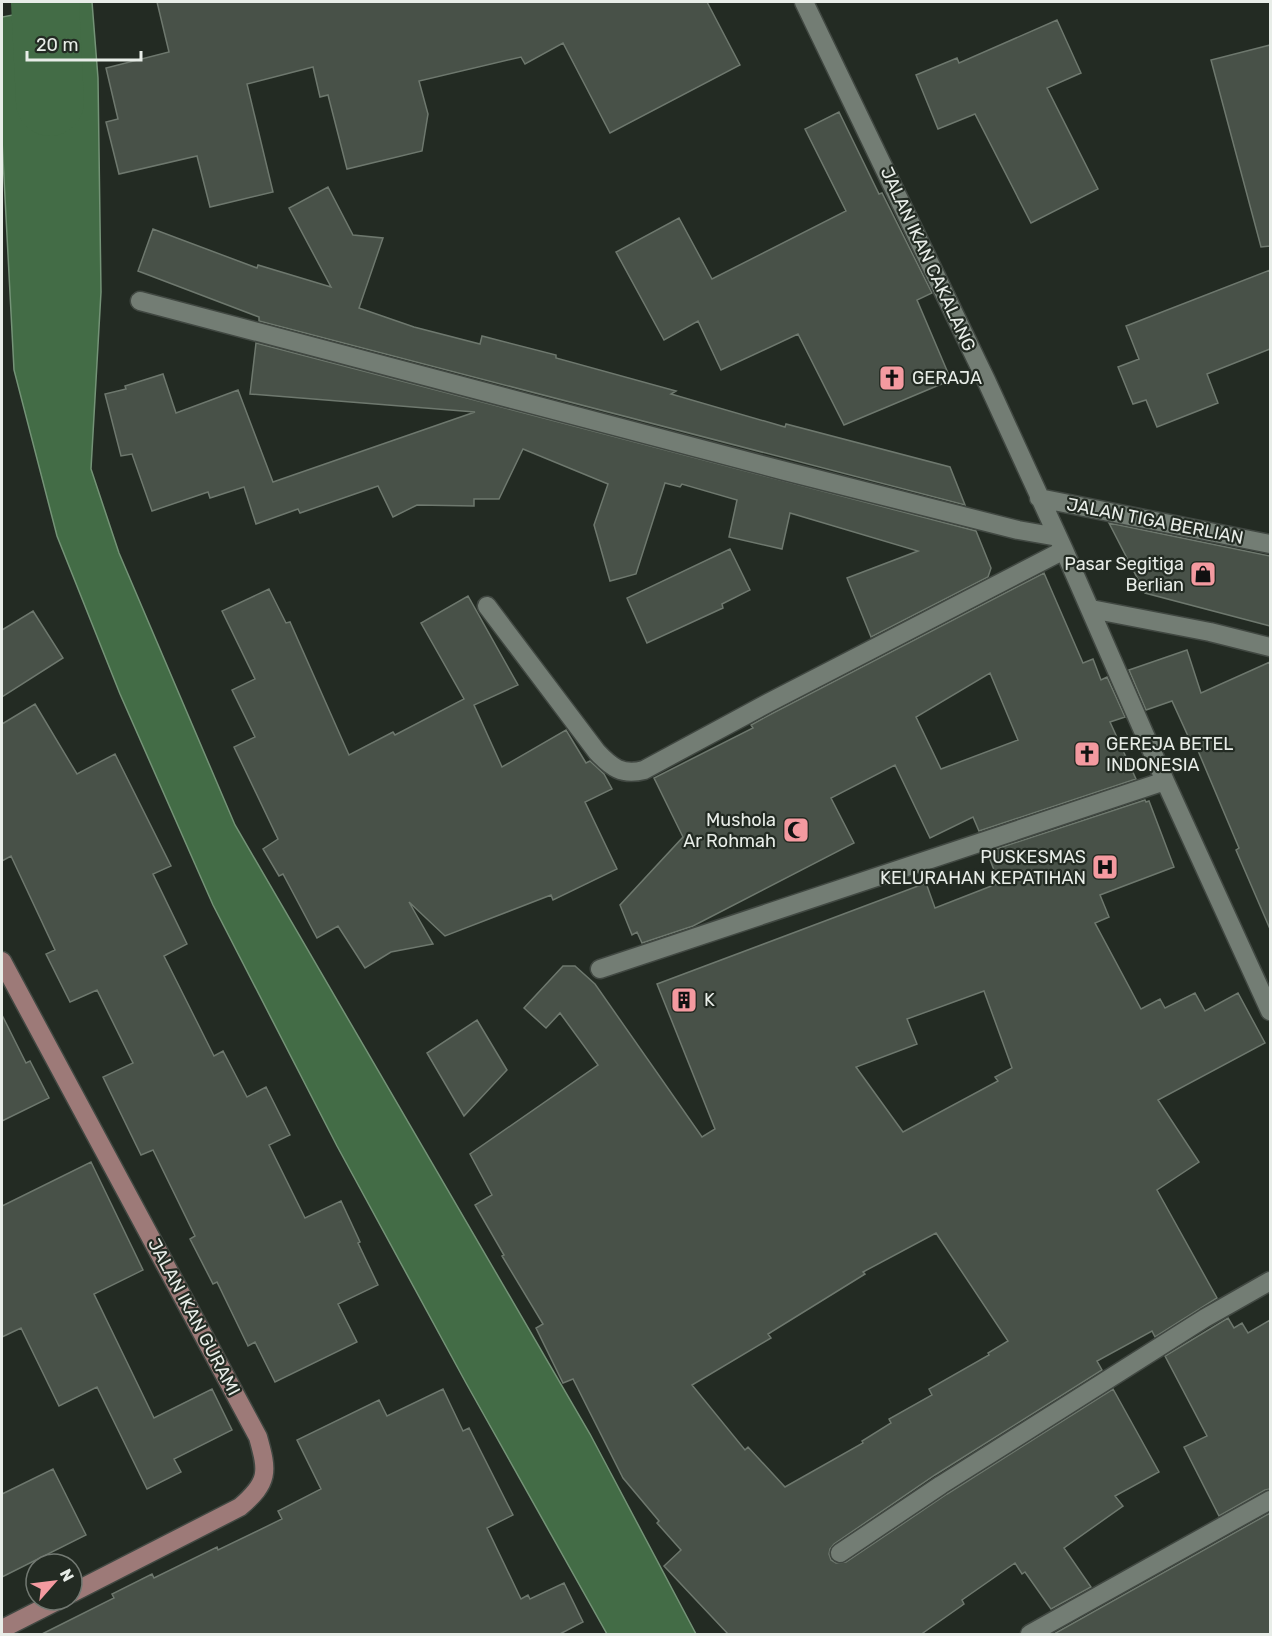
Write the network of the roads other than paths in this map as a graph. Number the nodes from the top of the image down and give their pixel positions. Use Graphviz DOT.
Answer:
graph roads {
  1 [pos="804,2"];
  2 [pos="140,301"];
  3 [pos="1039,498"];
  4 [pos="1061,543"];
  5 [pos="1270,544"];
  6 [pos="487,606"];
  7 [pos="1091,609"];
  8 [pos="1270,647"];
  9 [pos="1165,782"];
  10 [pos="2,961"];
  11 [pos="600,969"];
  12 [pos="1270,1011"];
  13 [pos="1270,1281"];
  14 [pos="1270,1500"];
  15 [pos="840,1553"];
  16 [pos="84,1587"];
  17 [pos="35,1612"];
  18 [pos="2,1629"];
  19 [pos="1030,1635"];
  1 -- 3 [label="street, JALAN IKAN CAKALANG"];
  2 -- 4 [label="street"];
  3 -- 4 [label="street, JALAN IKAN CAKALANG"];
  3 -- 5 [label="street, JALAN TIGA BERLIAN"];
  4 -- 6 [label="street"];
  4 -- 7 [label="street, JALAN IKAN CAKALANG"];
  7 -- 8 [label="street"];
  7 -- 9 [label="street, JALAN IKAN CAKALANG"];
  9 -- 11 [label="street"];
  9 -- 12 [label="street, JALAN IKAN CAKALANG"];
  10 -- 16 [label="main road, JALAN IKAN GURAMI"];
  13 -- 15 [label="street"];
  14 -- 19 [label="street"];
  17 -- 18 [label="main road"];
}
